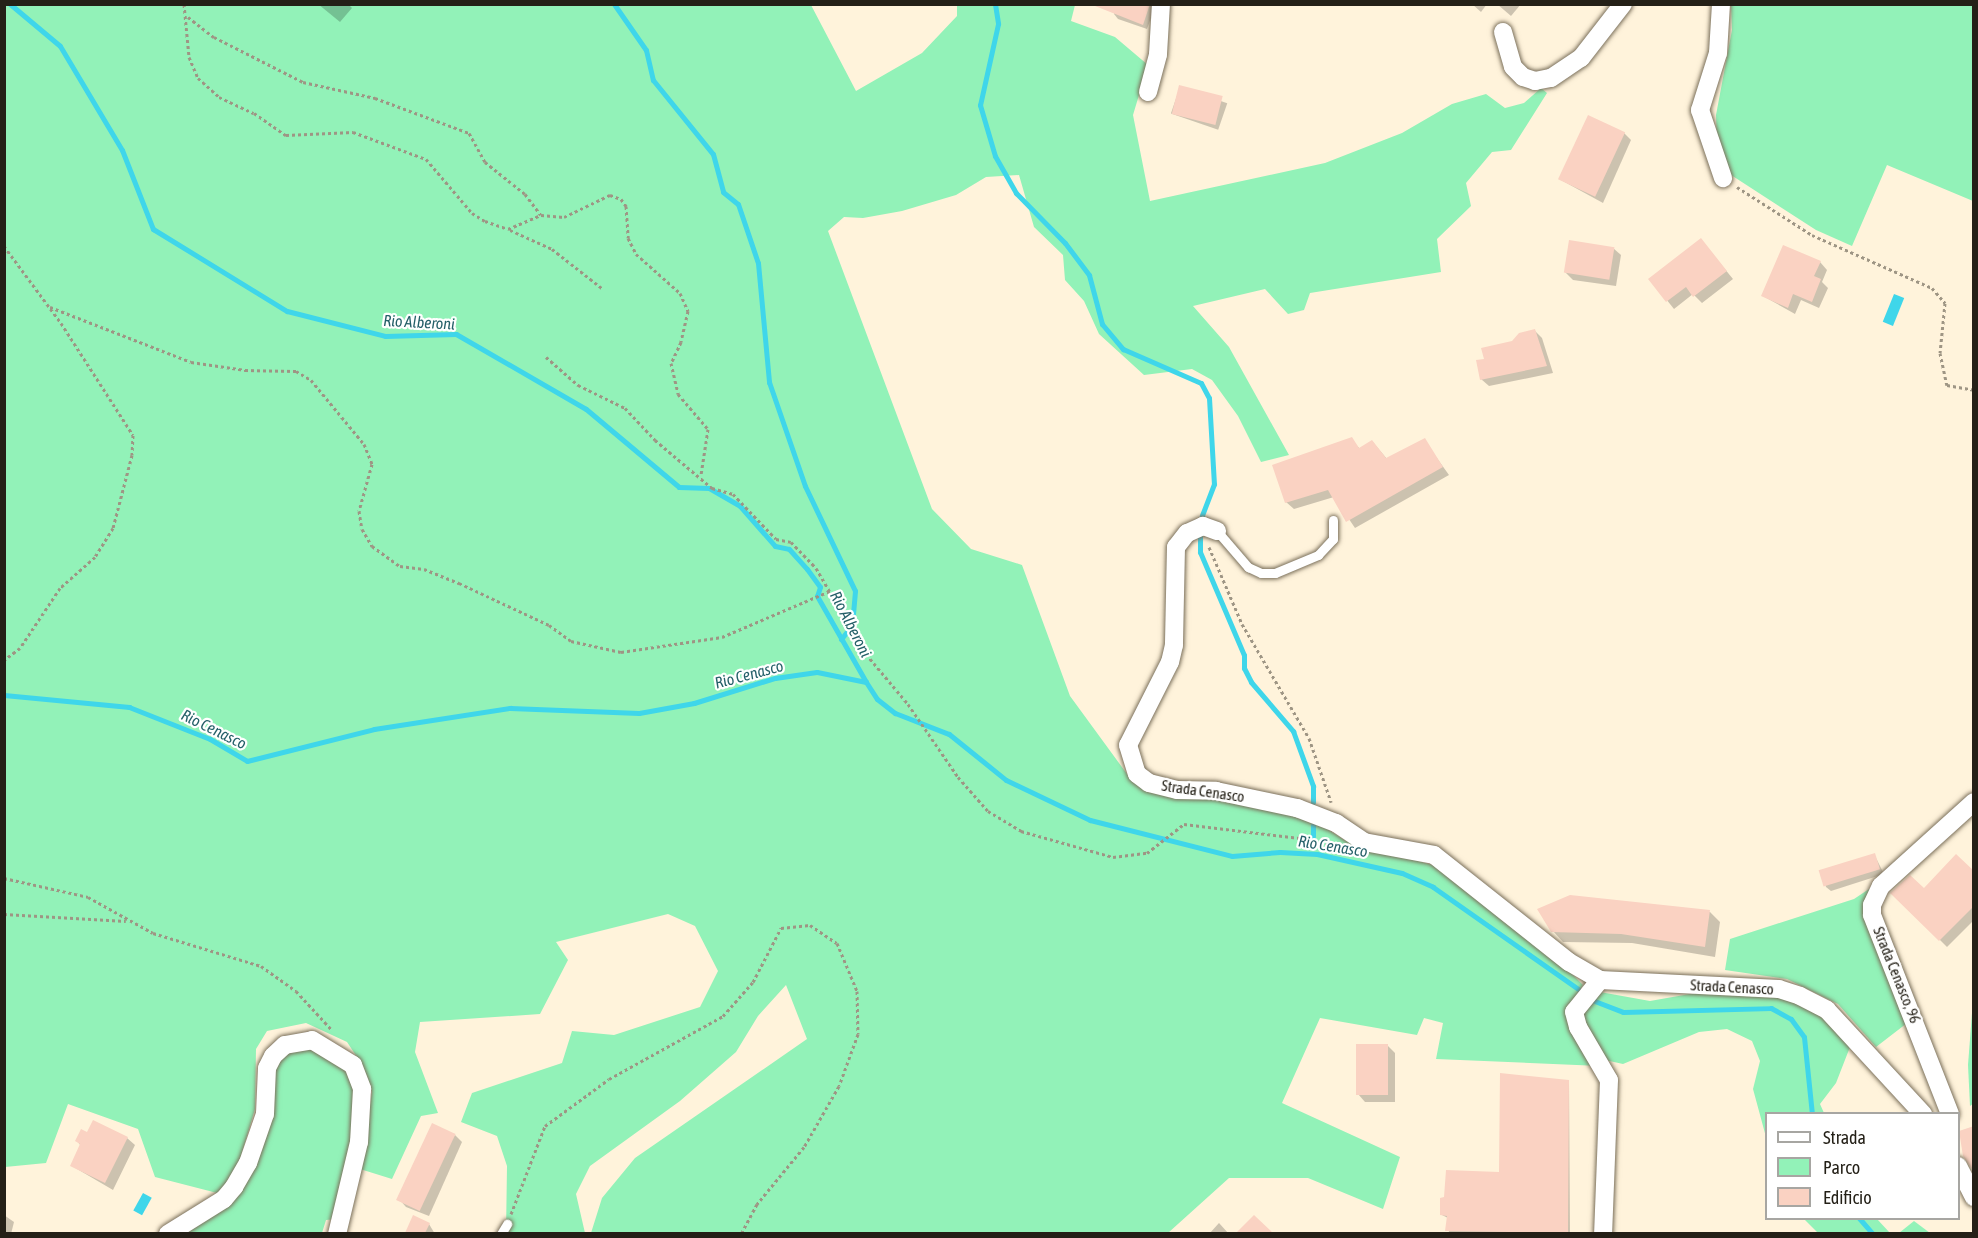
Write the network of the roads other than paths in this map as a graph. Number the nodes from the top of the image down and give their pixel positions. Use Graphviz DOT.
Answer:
graph roads {
  1 [pos="1161,4"];
  2 [pos="1623,4"];
  3 [pos="1721,4"];
  4 [pos="1503,32"];
  5 [pos="1148,92"];
  6 [pos="1722,178"];
  7 [pos="1333,520"];
  8 [pos="1214,530"];
  9 [pos="1974,802"];
  10 [pos="1600,980"];
  11 [pos="1922,1112"];
  12 [pos="1950,1112"];
  13 [pos="1960,1168"];
  14 [pos="1974,1197"];
  15 [pos="507,1224"];
  16 [pos="168,1233"];
  17 [pos="337,1233"];
  18 [pos="501,1233"];
  19 [pos="1603,1233"];
  1 -- 5 [label="street"];
  2 -- 4 [label="street"];
  3 -- 6 [label="street"];
  7 -- 8 [label="lane"];
  8 -- 10 [label="street, Strada Cenasco"];
  9 -- 12 [label="street, Strada Cenasco, 96"];
  10 -- 11 [label="street, Strada Cenasco"];
  10 -- 19 [label="street"];
  13 -- 14 [label="street"];
  15 -- 18 [label="lane"];
  16 -- 17 [label="street"];
}
